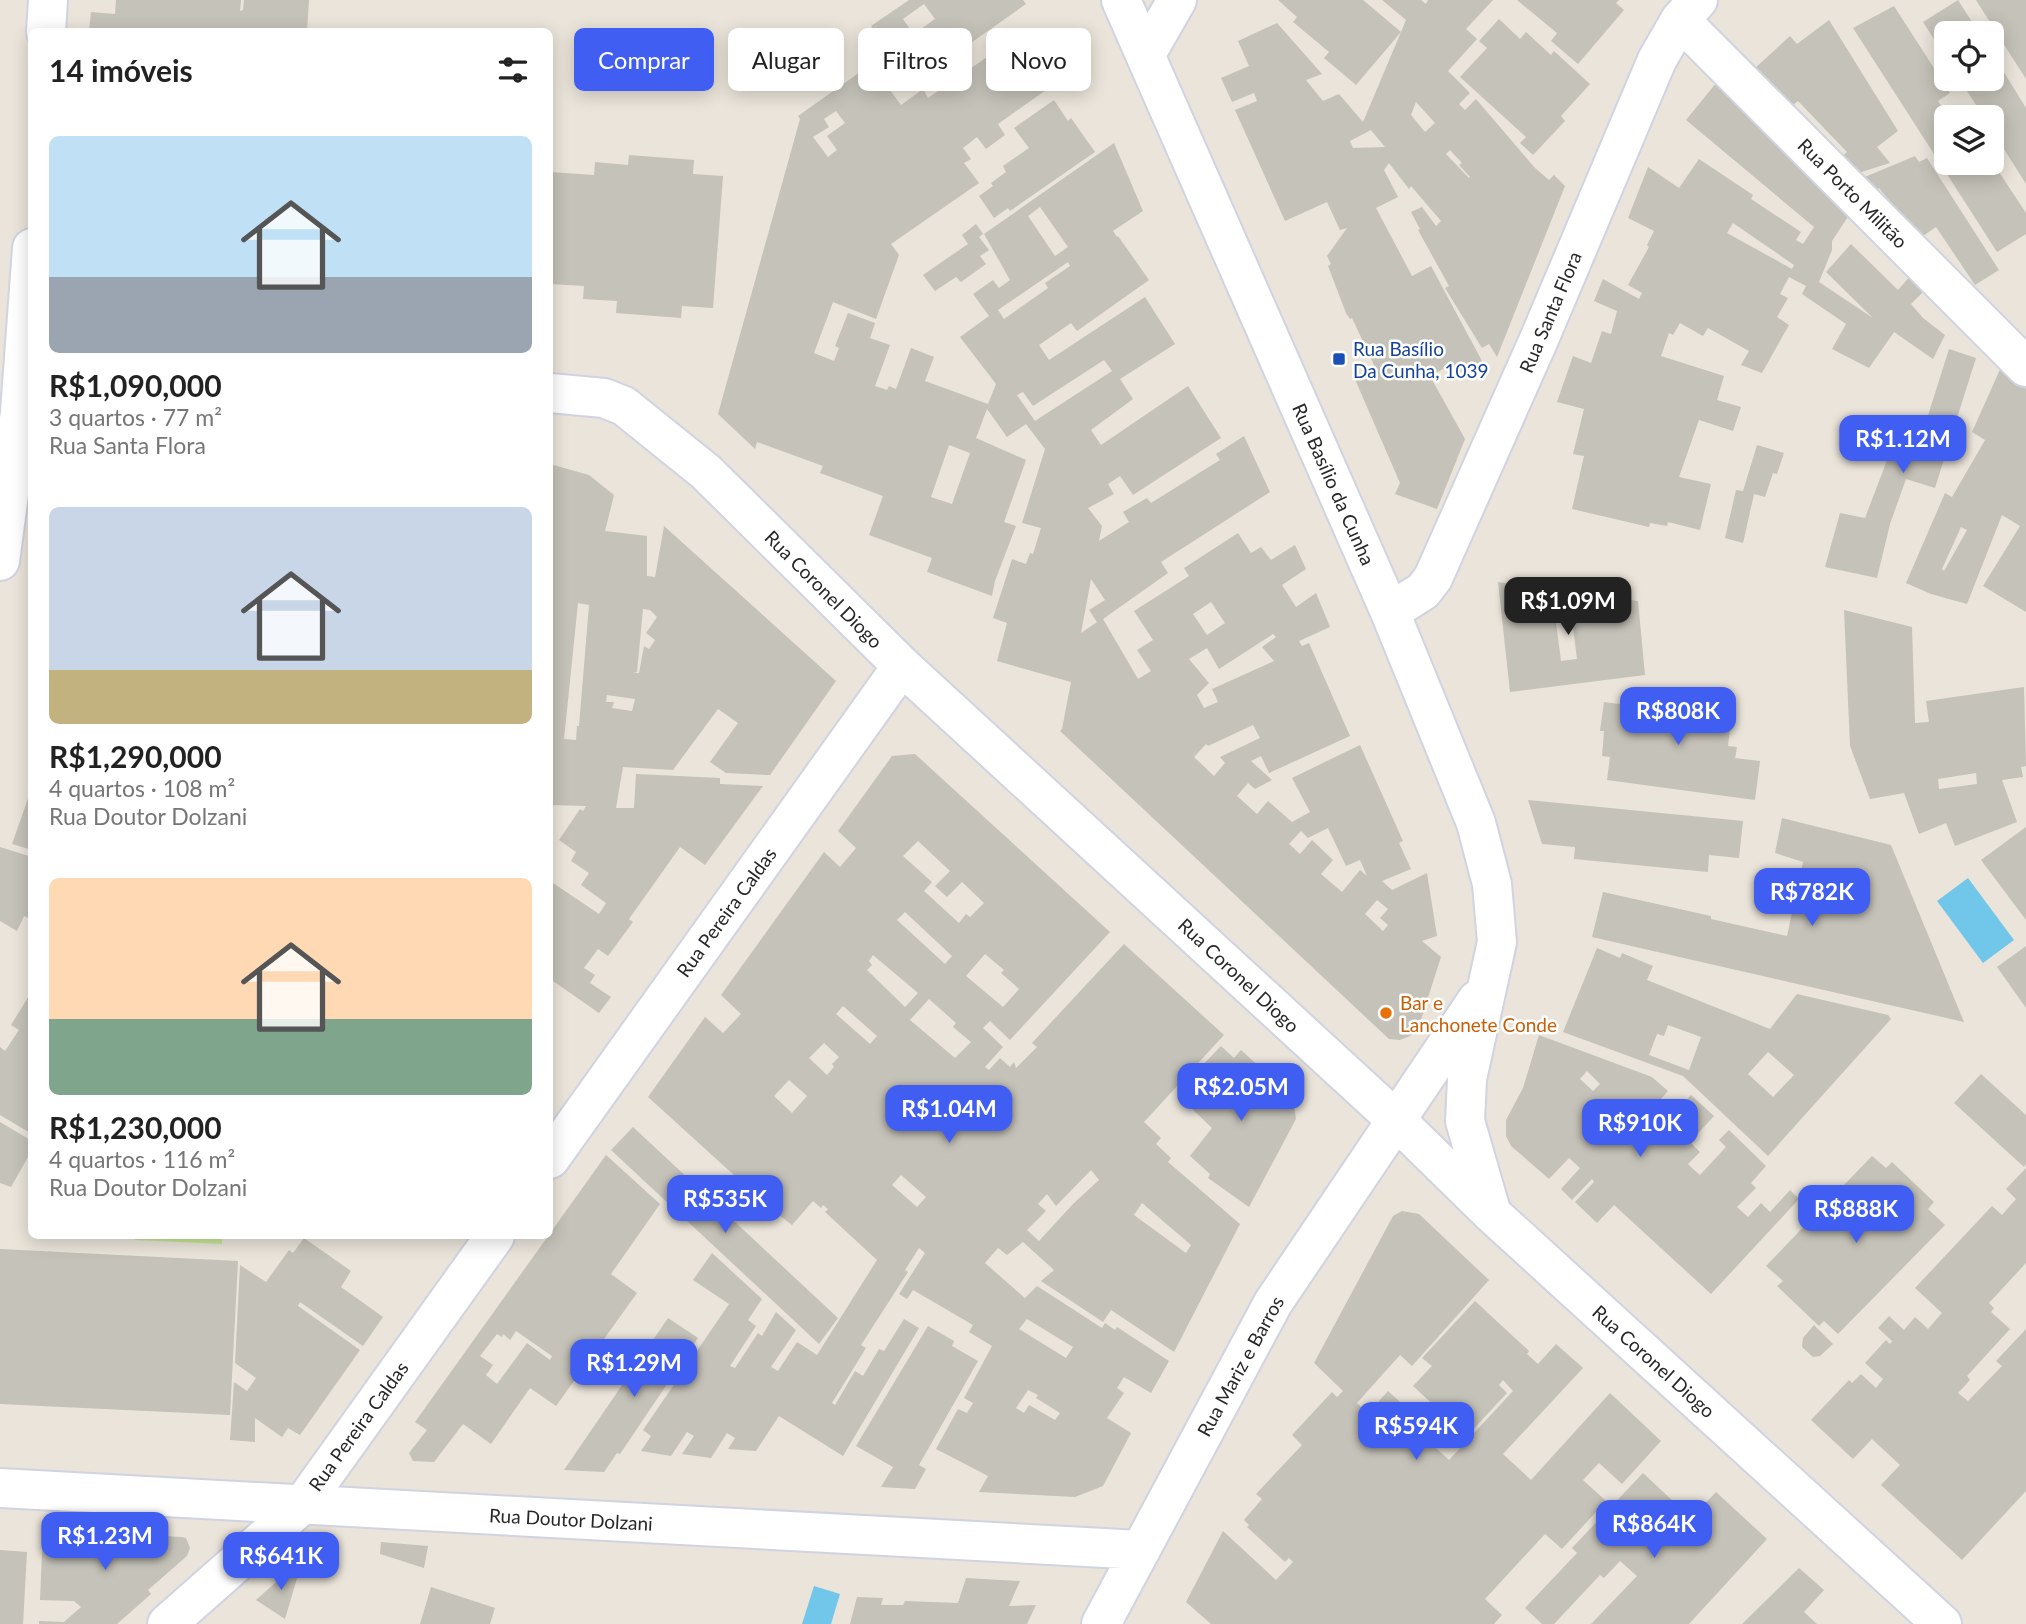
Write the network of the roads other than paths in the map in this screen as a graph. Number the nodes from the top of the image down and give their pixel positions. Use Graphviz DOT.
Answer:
graph roads {
  1 [pos="48,0"];
  2 [pos="1121,0"];
  3 [pos="1177,0"];
  4 [pos="1689,10"];
  5 [pos="46,28"];
  6 [pos="1146,54"];
  7 [pos="28,283"];
  8 [pos="19,361"];
  9 [pos="2026,367"];
  10 [pos="553,393"];
  11 [pos="0,561"];
  12 [pos="1390,612"];
  13 [pos="902,666"];
  14 [pos="1490,981"];
  15 [pos="1395,1119"];
  16 [pos="553,1155"];
  17 [pos="1491,1213"];
  18 [pos="493,1239"];
  19 [pos="0,1488"];
  20 [pos="303,1504"];
  21 [pos="1141,1550"];
  22 [pos="167,1624"];
  23 [pos="1101,1624"];
  24 [pos="1942,1624"];
  1 -- 5 [label="street"];
  2 -- 6 [label="street, Rua Basílio da Cunha"];
  3 -- 6 [label="street"];
  4 -- 9 [label="street, Rua Porto Militão"];
  4 -- 12 [label="street, Rua Santa Flora"];
  6 -- 12 [label="street, Rua Basílio da Cunha"];
  7 -- 8 [label="street"];
  8 -- 11 [label="street"];
  10 -- 13 [label="street, Rua Coronel Diogo"];
  12 -- 14 [label="street, Rua Basílio da Cunha"];
  13 -- 15 [label="street, Rua Coronel Diogo"];
  13 -- 16 [label="street, Rua Pereira Caldas"];
  14 -- 15 [label="street, Rua Basílio da Cunha"];
  14 -- 17 [label="street, Rua Basílio da Cunha"];
  15 -- 17 [label="street, Rua Coronel Diogo"];
  15 -- 21 [label="street, Rua Mariz e Barros"];
  17 -- 24 [label="street, Rua Coronel Diogo"];
  18 -- 20 [label="street, Rua Pereira Caldas"];
  19 -- 20 [label="street, Rua Doutor Dolzani"];
  20 -- 21 [label="street, Rua Doutor Dolzani"];
  20 -- 22 [label="street, Rua Pereira Caldas"];
  21 -- 23 [label="street, Rua Mariz e Barros"];
}
